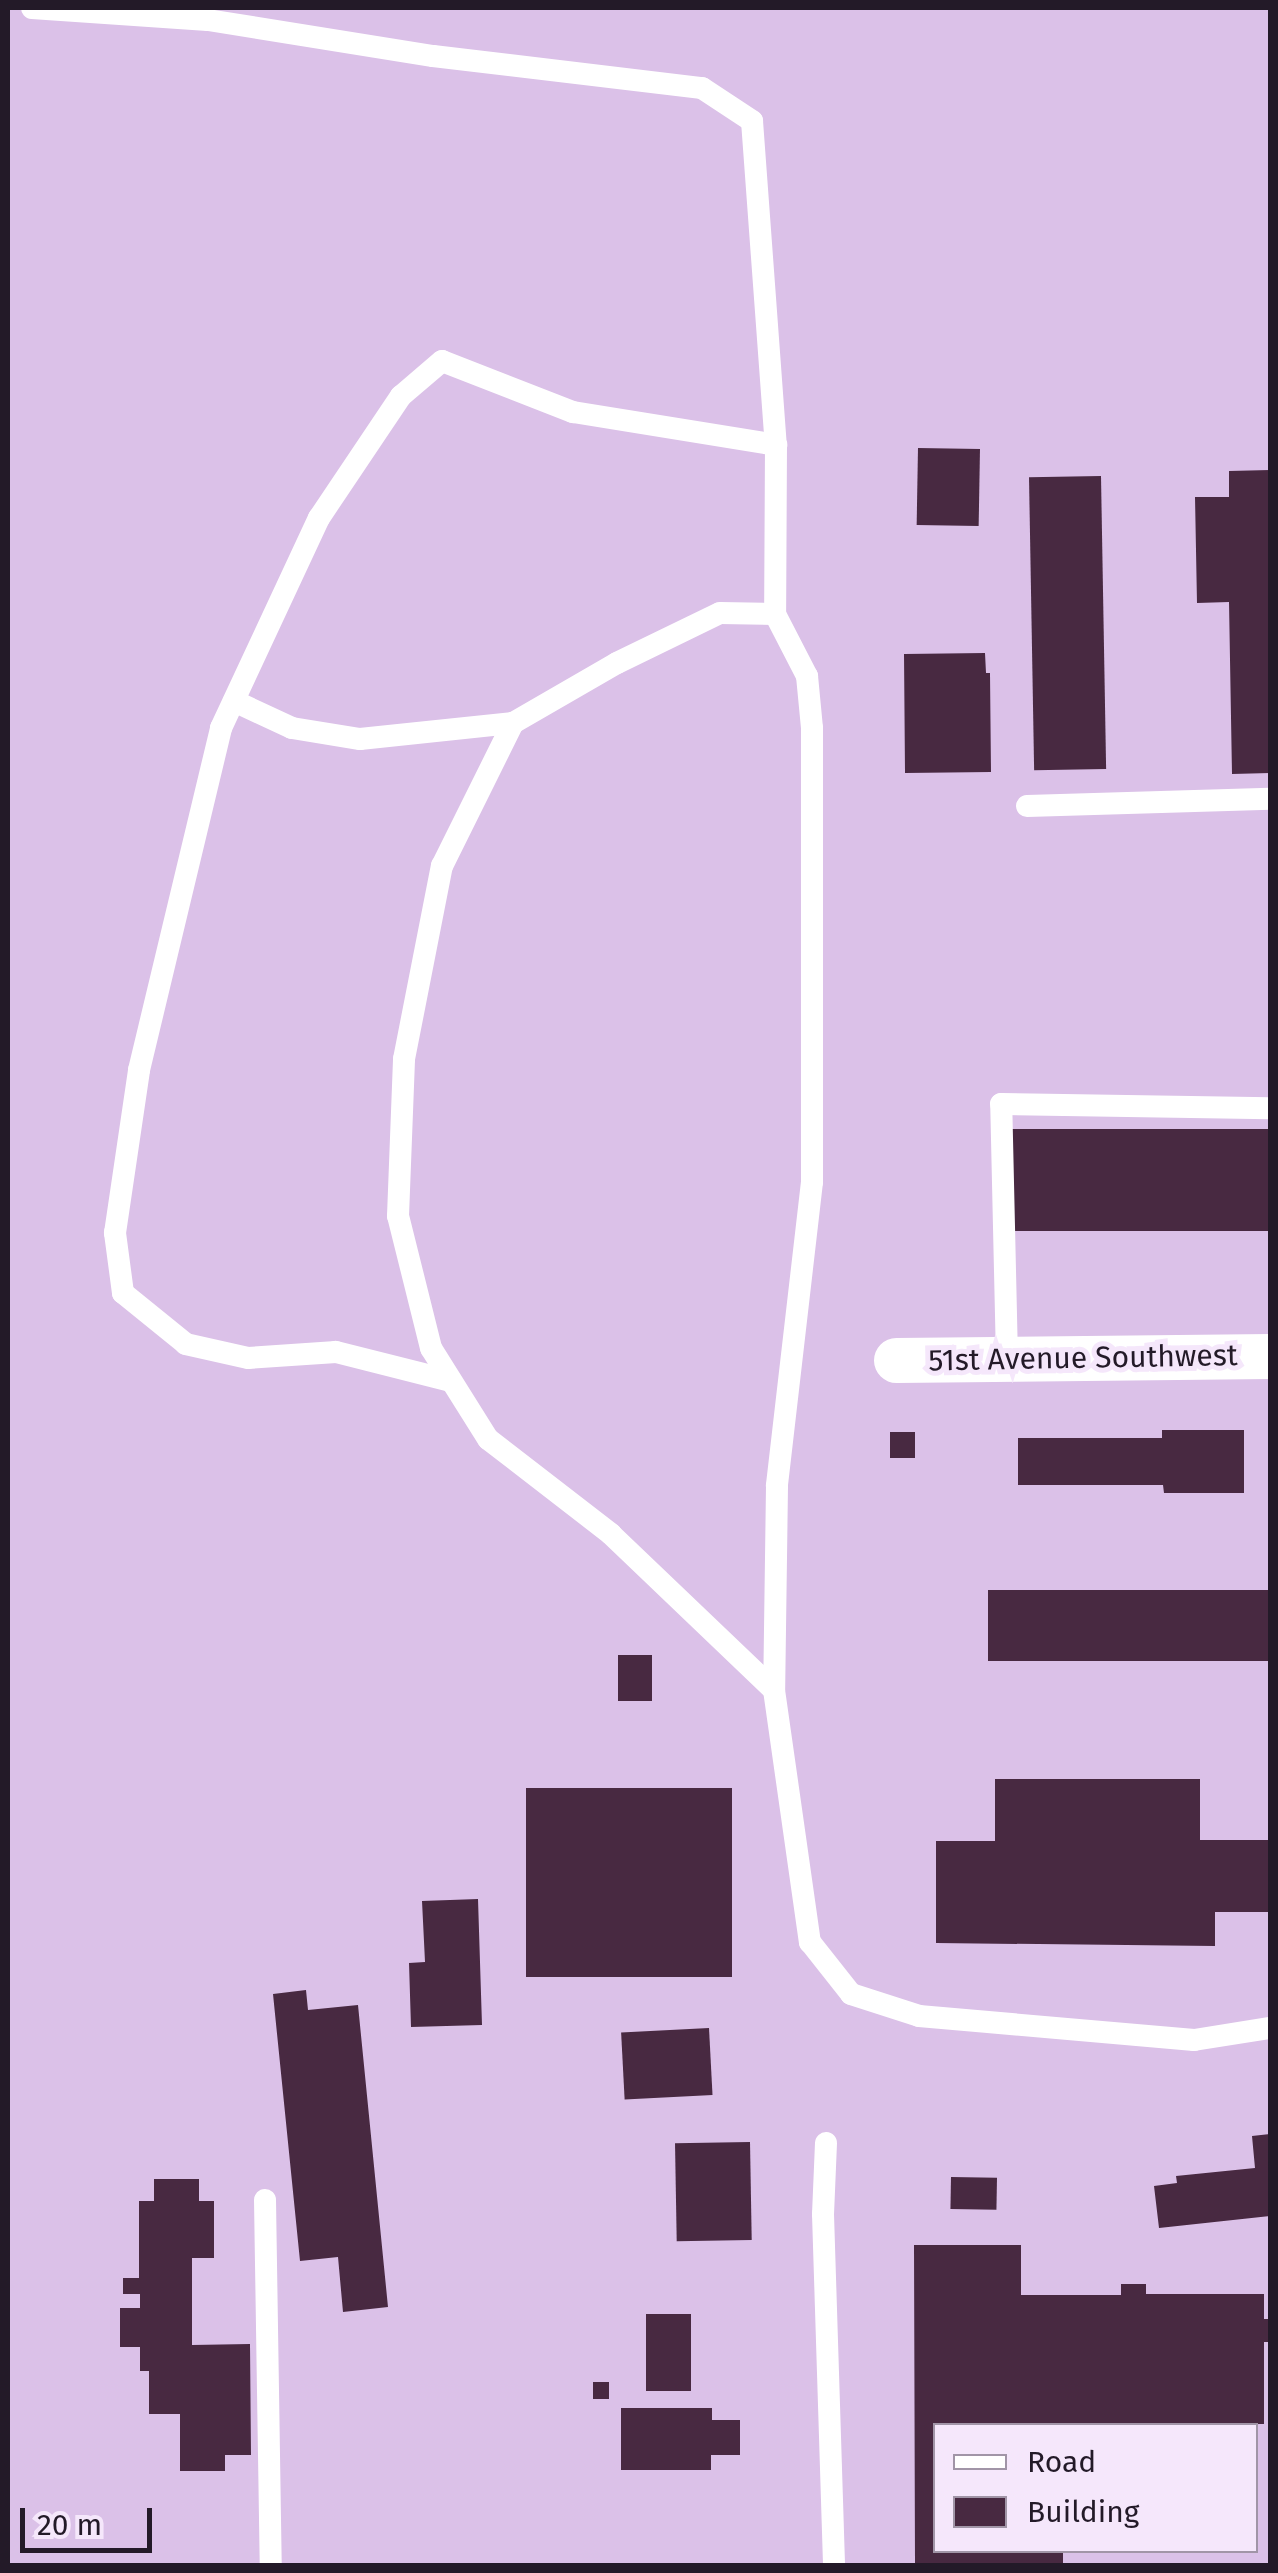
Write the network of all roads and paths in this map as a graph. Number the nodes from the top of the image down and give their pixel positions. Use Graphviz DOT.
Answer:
graph roads {
  1 [pos="32,8"];
  2 [pos="776,446"];
  3 [pos="775,614"];
  4 [pos="234,701"];
  5 [pos="513,722"];
  6 [pos="1270,800"];
  7 [pos="1026,806"];
  8 [pos="1270,1108"];
  9 [pos="1270,1356"];
  10 [pos="1007,1359"];
  11 [pos="896,1360"];
  12 [pos="451,1380"];
  13 [pos="774,1690"];
  14 [pos="1270,2028"];
  15 [pos="826,2143"];
  16 [pos="265,2200"];
  17 [pos="271,2566"];
  18 [pos="834,2566"];
  1 -- 2 [label="lane"];
  2 -- 3 [label="lane"];
  2 -- 4 [label="lane"];
  3 -- 5 [label="lane"];
  3 -- 13 [label="lane"];
  4 -- 5 [label="lane"];
  4 -- 12 [label="lane"];
  5 -- 12 [label="lane"];
  6 -- 7 [label="lane"];
  8 -- 10 [label="lane"];
  9 -- 10 [label="street, 51st Avenue Southwest"];
  10 -- 11 [label="street, 51st Avenue Southwest"];
  12 -- 13 [label="lane"];
  13 -- 14 [label="lane"];
  15 -- 18 [label="lane"];
  16 -- 17 [label="lane"];
}
